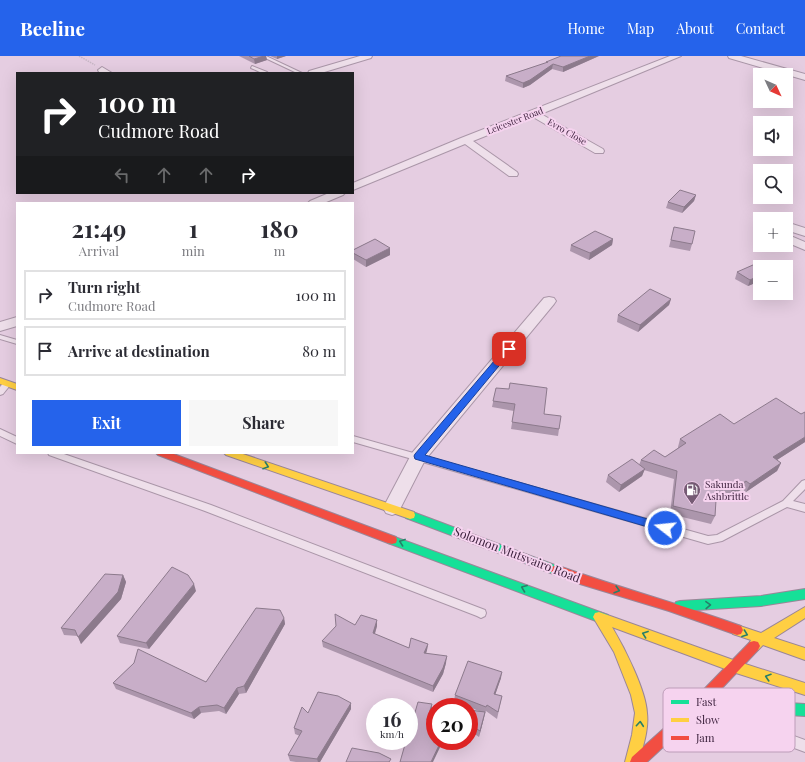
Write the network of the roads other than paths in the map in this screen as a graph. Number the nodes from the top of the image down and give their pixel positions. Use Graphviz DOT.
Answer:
graph roads {
  1 [pos="262,56"];
  2 [pos="368,56"];
  3 [pos="677,56"];
  4 [pos="732,56"];
  5 [pos="252,67"];
  6 [pos="264,72"];
  7 [pos="298,72"];
  8 [pos="315,72"];
  9 [pos="805,77"];
  10 [pos="535,114"];
  11 [pos="465,140"];
  12 [pos="599,151"];
  13 [pos="513,174"];
  14 [pos="354,187"];
  15 [pos="333,194"];
  16 [pos="316,202"];
  17 [pos="793,228"];
  18 [pos="805,232"];
  19 [pos="793,241"];
  20 [pos="805,246"];
  21 [pos="549,302"];
  22 [pos="16,320"];
  23 [pos="0,327"];
  24 [pos="0,337"];
  25 [pos="16,342"];
  26 [pos="4,382"];
  27 [pos="16,387"];
  28 [pos="0,392"];
  29 [pos="0,432"];
  30 [pos="354,439"];
  31 [pos="16,440"];
  32 [pos="55,454"];
  33 [pos="164,454"];
  34 [pos="232,454"];
  35 [pos="418,456"];
  36 [pos="805,483"];
  37 [pos="786,503"];
  38 [pos="392,508"];
  39 [pos="805,508"];
  40 [pos="805,594"];
  41 [pos="669,606"];
  42 [pos="805,612"];
  43 [pos="481,613"];
  44 [pos="599,617"];
  45 [pos="760,640"];
  46 [pos="805,654"];
  47 [pos="736,667"];
  48 [pos="715,688"];
  49 [pos="805,689"];
  50 [pos="795,709"];
  51 [pos="805,710"];
  52 [pos="663,738"];
  53 [pos="795,742"];
  54 [pos="805,746"];
  55 [pos="632,762"];
  56 [pos="637,762"];
  1 -- 7 [label="lane"];
  2 -- 8 [label="street"];
  3 -- 10 [label="street, Leicester Road"];
  4 -- 9 [label="street"];
  5 -- 6 [label="lane"];
  10 -- 11 [label="street, Leicester Road"];
  10 -- 12 [label="street, Evro Close"];
  11 -- 13 [label="street"];
  11 -- 14 [label="street, Leicester Road"];
  15 -- 16 [label="street"];
  17 -- 18 [label="street"];
  19 -- 20 [label="street"];
  21 -- 35 [label="street"];
  22 -- 23 [label="street"];
  24 -- 25 [label="lane"];
  26 -- 27 [label="main road"];
  26 -- 28 [label="lane"];
  29 -- 31 [label="lane"];
  30 -- 35 [label="lane"];
  32 -- 43 [label="lane"];
  44 -- 33 [label="main road, one-way"];
  34 -- 38 [label="main road, Solomon Mutsvairo Road, one-way"];
  35 -- 37 [label="lane"];
  35 -- 38 [label="street"];
  36 -- 37 [label="lane"];
  37 -- 39 [label="lane"];
  38 -- 41 [label="main road, Solomon Mutsvairo Road, one-way"];
  41 -- 40 [label="main road, one-way"];
  41 -- 45 [label="main road, Solomon Mutsvairo Road, one-way"];
  42 -- 45 [label="main road"];
  47 -- 44 [label="main road, one-way"];
  55 -- 44 [label="main road, one-way"];
  45 -- 46 [label="main road, Solomon Mutsvairo Road"];
  45 -- 47 [label="main road"];
  47 -- 48 [label="main road"];
  49 -- 47 [label="main road, one-way"];
  50 -- 51 [label="main road"];
  52 -- 56 [label="main road"];
  53 -- 54 [label="lane"];
}
